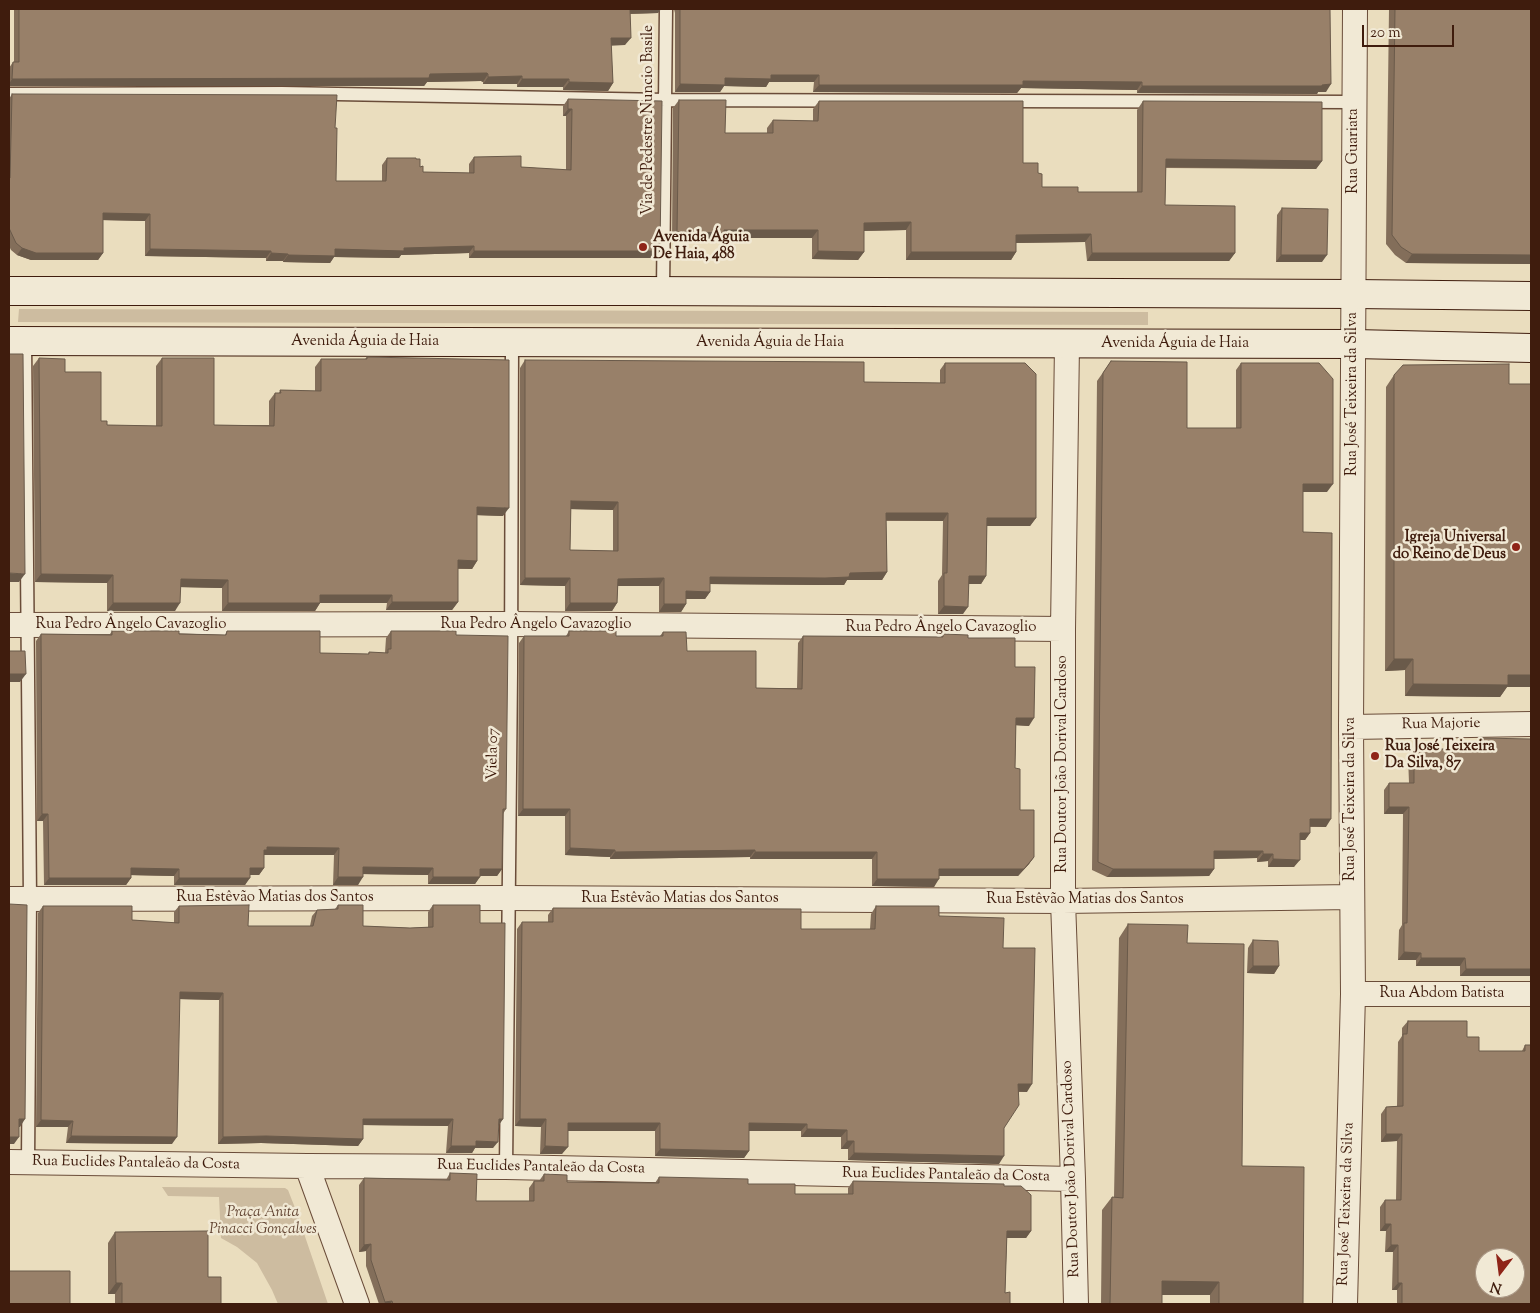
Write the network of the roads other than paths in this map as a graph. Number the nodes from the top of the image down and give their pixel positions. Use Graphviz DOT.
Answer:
graph roads {
  1 [pos="666,9"];
  2 [pos="1355,9"];
  3 [pos="9,94"];
  4 [pos="666,100"];
  5 [pos="1354,102"];
  6 [pos="9,291"];
  7 [pos="663,291"];
  8 [pos="1354,294"];
  9 [pos="1531,296"];
  10 [pos="1354,338"];
  11 [pos="17,341"];
  12 [pos="512,342"];
  13 [pos="1067,344"];
  14 [pos="1531,348"];
  15 [pos="511,624"];
  16 [pos="18,625"];
  17 [pos="1063,629"];
  18 [pos="1531,724"];
  19 [pos="1351,727"];
  20 [pos="1352,897"];
  21 [pos="508,898"];
  22 [pos="19,899"];
  23 [pos="1063,900"];
  24 [pos="1354,994"];
  25 [pos="1531,994"];
  26 [pos="18,1162"];
  27 [pos="307,1166"];
  28 [pos="506,1167"];
  29 [pos="1073,1179"];
  30 [pos="357,1304"];
  31 [pos="1076,1304"];
  32 [pos="1344,1304"];
  1 -- 4 [label="lane, Via de Pedestre Nuncio Basile"];
  2 -- 5 [label="street, Rua Guariata"];
  3 -- 4 [label="lane"];
  4 -- 5 [label="lane"];
  4 -- 7 [label="lane, Via de Pedestre Nuncio Basile"];
  5 -- 8 [label="street, Rua Guariata"];
  6 -- 7 [label="main road"];
  7 -- 8 [label="main road"];
  8 -- 9 [label="main road"];
  8 -- 10 [label="street, Rua José Teixeira da Silva"];
  10 -- 13 [label="main road, Avenida Águia de Haia"];
  10 -- 14 [label="main road, Avenida Águia de Haia"];
  10 -- 19 [label="street, Rua José Teixeira da Silva"];
  11 -- 12 [label="main road, Avenida Águia de Haia"];
  11 -- 16 [label="lane"];
  12 -- 13 [label="main road, Avenida Águia de Haia"];
  12 -- 15 [label="lane, Viela 07"];
  13 -- 17 [label="street, Rua Doutor João Dorival Cardoso"];
  15 -- 16 [label="street, Rua Pedro Ângelo Cavazoglio"];
  15 -- 17 [label="street, Rua Pedro Ângelo Cavazoglio"];
  15 -- 21 [label="lane, Viela 07"];
  16 -- 22 [label="lane"];
  17 -- 23 [label="street, Rua Doutor João Dorival Cardoso"];
  18 -- 19 [label="street, Rua Majorie"];
  19 -- 20 [label="street, Rua José Teixeira da Silva"];
  20 -- 23 [label="street, Rua Estêvão Matias dos Santos"];
  20 -- 24 [label="street, Rua José Teixeira da Silva"];
  21 -- 22 [label="street, Rua Estêvão Matias dos Santos"];
  21 -- 23 [label="street, Rua Estêvão Matias dos Santos"];
  21 -- 28 [label="lane, Viela 07"];
  22 -- 26 [label="lane"];
  23 -- 29 [label="street, Rua Doutor João Dorival Cardoso"];
  24 -- 25 [label="street, Rua Abdom Batista"];
  24 -- 32 [label="street, Rua José Teixeira da Silva"];
  26 -- 27 [label="street, Rua Euclides Pantaleão da Costa"];
  27 -- 28 [label="street, Rua Euclides Pantaleão da Costa"];
  27 -- 30 [label="street"];
  28 -- 29 [label="street, Rua Euclides Pantaleão da Costa"];
  29 -- 31 [label="street, Rua Doutor João Dorival Cardoso"];
}
